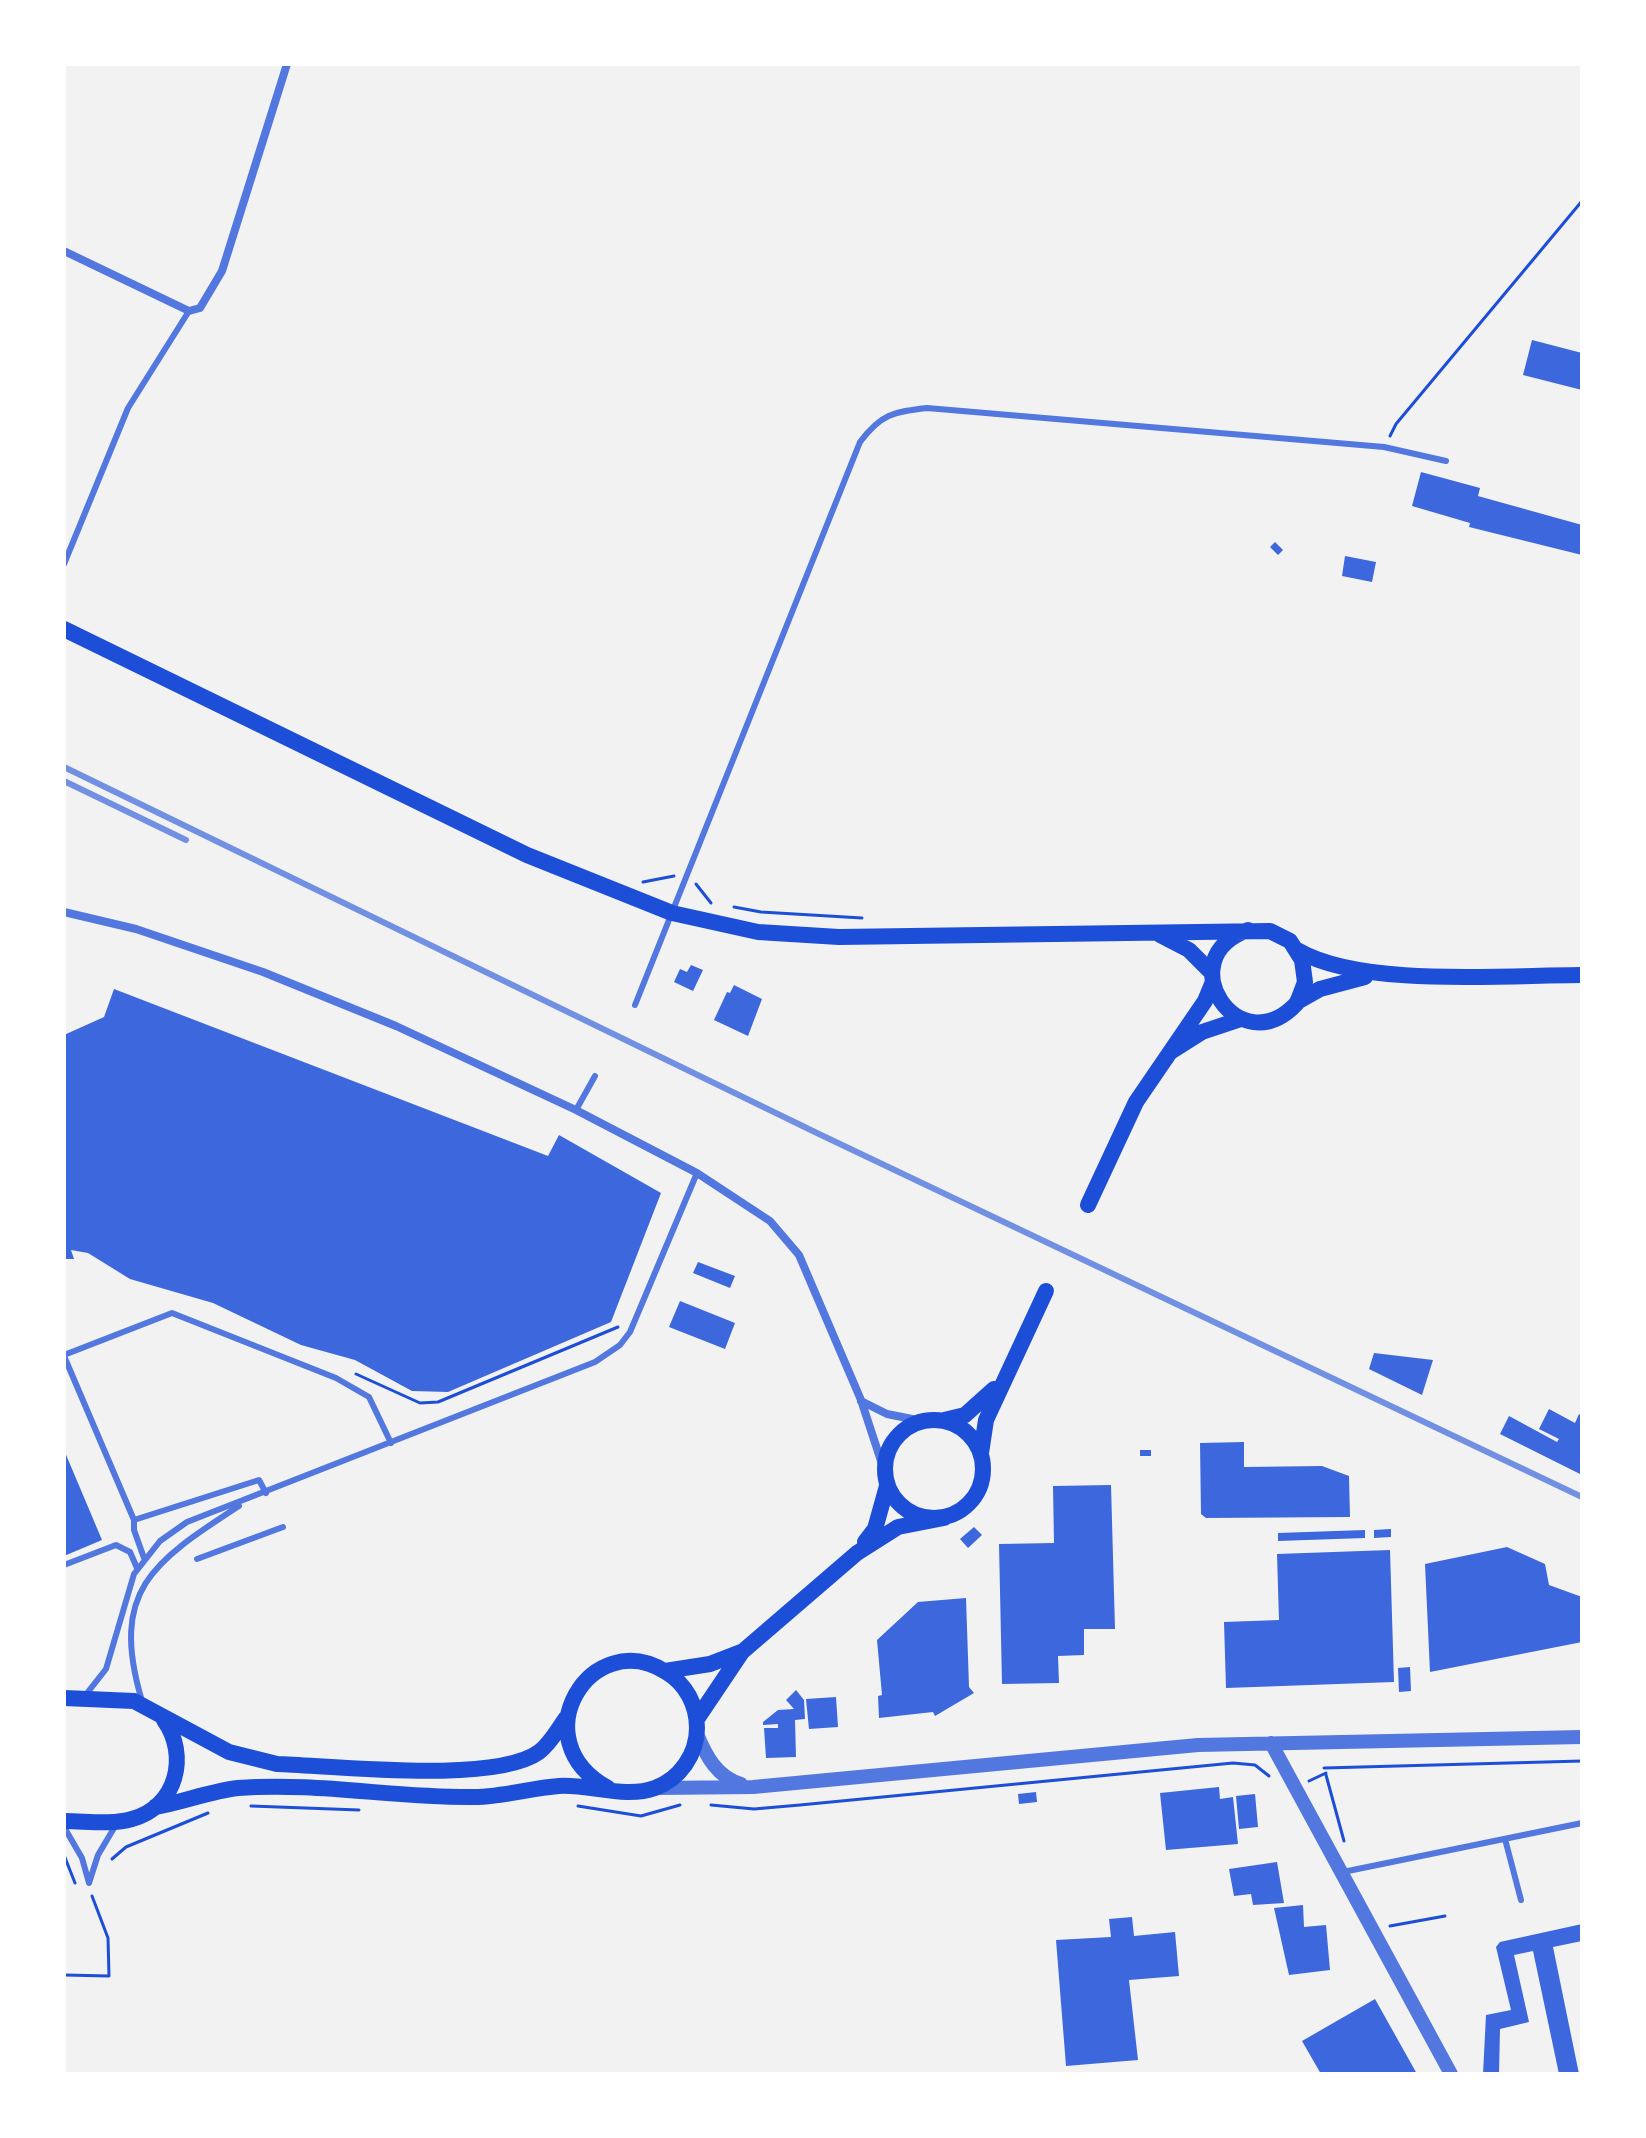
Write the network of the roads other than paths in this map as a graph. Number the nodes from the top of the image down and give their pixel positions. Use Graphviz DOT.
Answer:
graph roads {
  1 [pos="287,64"];
  2 [pos="64,251"];
  3 [pos="189,311"];
  4 [pos="1446,461"];
  5 [pos="64,564"];
  6 [pos="64,629"];
  7 [pos="64,912"];
  8 [pos="672,913"];
  9 [pos="1248,930"];
  10 [pos="1159,934"];
  11 [pos="1297,950"];
  12 [pos="1386,974"];
  13 [pos="1582,975"];
  14 [pos="1212,978"];
  15 [pos="1297,1003"];
  16 [pos="635,1005"];
  17 [pos="1241,1019"];
  18 [pos="1171,1052"];
  19 [pos="595,1076"];
  20 [pos="576,1110"];
  21 [pos="697,1173"];
  22 [pos="1088,1205"];
  23 [pos="1046,1291"];
  24 [pos="64,1355"];
  25 [pos="1003,1379"];
  26 [pos="861,1400"];
  27 [pos="943,1420"];
  28 [pos="922,1421"];
  29 [pos="391,1443"];
  30 [pos="981,1453"];
  31 [pos="886,1478"];
  32 [pos="266,1493"];
  33 [pos="248,1500"];
  34 [pos="944,1518"];
  35 [pos="134,1520"];
  36 [pos="283,1527"];
  37 [pos="857,1553"];
  38 [pos="144,1558"];
  39 [pos="197,1559"];
  40 [pos="64,1565"];
  41 [pos="137,1568"];
  42 [pos="742,1652"];
  43 [pos="665,1671"];
  44 [pos="83,1697"];
  45 [pos="64,1698"];
  46 [pos="142,1703"];
  47 [pos="566,1717"];
  48 [pos="163,1718"];
  49 [pos="697,1727"];
  50 [pos="1582,1737"];
  51 [pos="1271,1743"];
  52 [pos="753,1787"];
  53 [pos="608,1788"];
  54 [pos="656,1788"];
  55 [pos="155,1807"];
  56 [pos="64,1821"];
  57 [pos="117,1822"];
  58 [pos="1582,1823"];
  59 [pos="64,1827"];
  60 [pos="1505,1839"];
  61 [pos="1341,1873"];
  62 [pos="1521,1900"];
  63 [pos="1451,2074"];
  1 -- 3 [label="street"];
  2 -- 3 [label="street"];
  3 -- 5 [label="lane"];
  4 -- 8 [label="lane"];
  6 -- 8 [label="main road"];
  7 -- 20 [label="street"];
  8 -- 10 [label="main road"];
  8 -- 16 [label="lane"];
  9 -- 10 [label="main road"];
  9 -- 11 [label="main road"];
  9 -- 14 [label="main road"];
  10 -- 14 [label="main road"];
  11 -- 12 [label="main road"];
  11 -- 15 [label="main road"];
  12 -- 13 [label="main road"];
  12 -- 15 [label="main road"];
  14 -- 17 [label="main road"];
  14 -- 18 [label="main road"];
  15 -- 17 [label="main road"];
  17 -- 18 [label="main road"];
  18 -- 22 [label="main road"];
  19 -- 20 [label="lane"];
  20 -- 21 [label="street"];
  21 -- 26 [label="street"];
  21 -- 29 [label="lane"];
  23 -- 25 [label="main road"];
  24 -- 29 [label="lane"];
  24 -- 35 [label="lane"];
  25 -- 27 [label="main road"];
  25 -- 30 [label="main road"];
  26 -- 28 [label="street"];
  26 -- 31 [label="street"];
  27 -- 28 [label="main road"];
  27 -- 30 [label="main road"];
  28 -- 31 [label="main road"];
  29 -- 32 [label="lane"];
  30 -- 34 [label="main road"];
  31 -- 34 [label="main road"];
  31 -- 37 [label="main road"];
  32 -- 33 [label="lane"];
  32 -- 35 [label="lane"];
  33 -- 38 [label="lane"];
  33 -- 46 [label="lane"];
  34 -- 37 [label="main road"];
  35 -- 38 [label="lane"];
  36 -- 39 [label="lane"];
  37 -- 42 [label="main road"];
  38 -- 41 [label="lane"];
  40 -- 41 [label="lane"];
  41 -- 44 [label="lane"];
  42 -- 43 [label="main road"];
  42 -- 49 [label="main road"];
  43 -- 47 [label="main road"];
  43 -- 49 [label="main road"];
  44 -- 45 [label="main road"];
  44 -- 46 [label="main road"];
  46 -- 48 [label="main road"];
  47 -- 48 [label="main road"];
  47 -- 53 [label="main road"];
  48 -- 55 [label="main road"];
  49 -- 52 [label="street"];
  49 -- 54 [label="main road"];
  50 -- 51 [label="street"];
  51 -- 52 [label="street"];
  51 -- 61 [label="street"];
  52 -- 54 [label="street"];
  53 -- 54 [label="main road"];
  53 -- 55 [label="main road"];
  55 -- 57 [label="main road"];
  56 -- 57 [label="main road"];
  57 -- 59 [label="lane"];
  58 -- 60 [label="lane"];
  60 -- 61 [label="lane"];
  60 -- 62 [label="lane"];
  61 -- 63 [label="street"];
}
